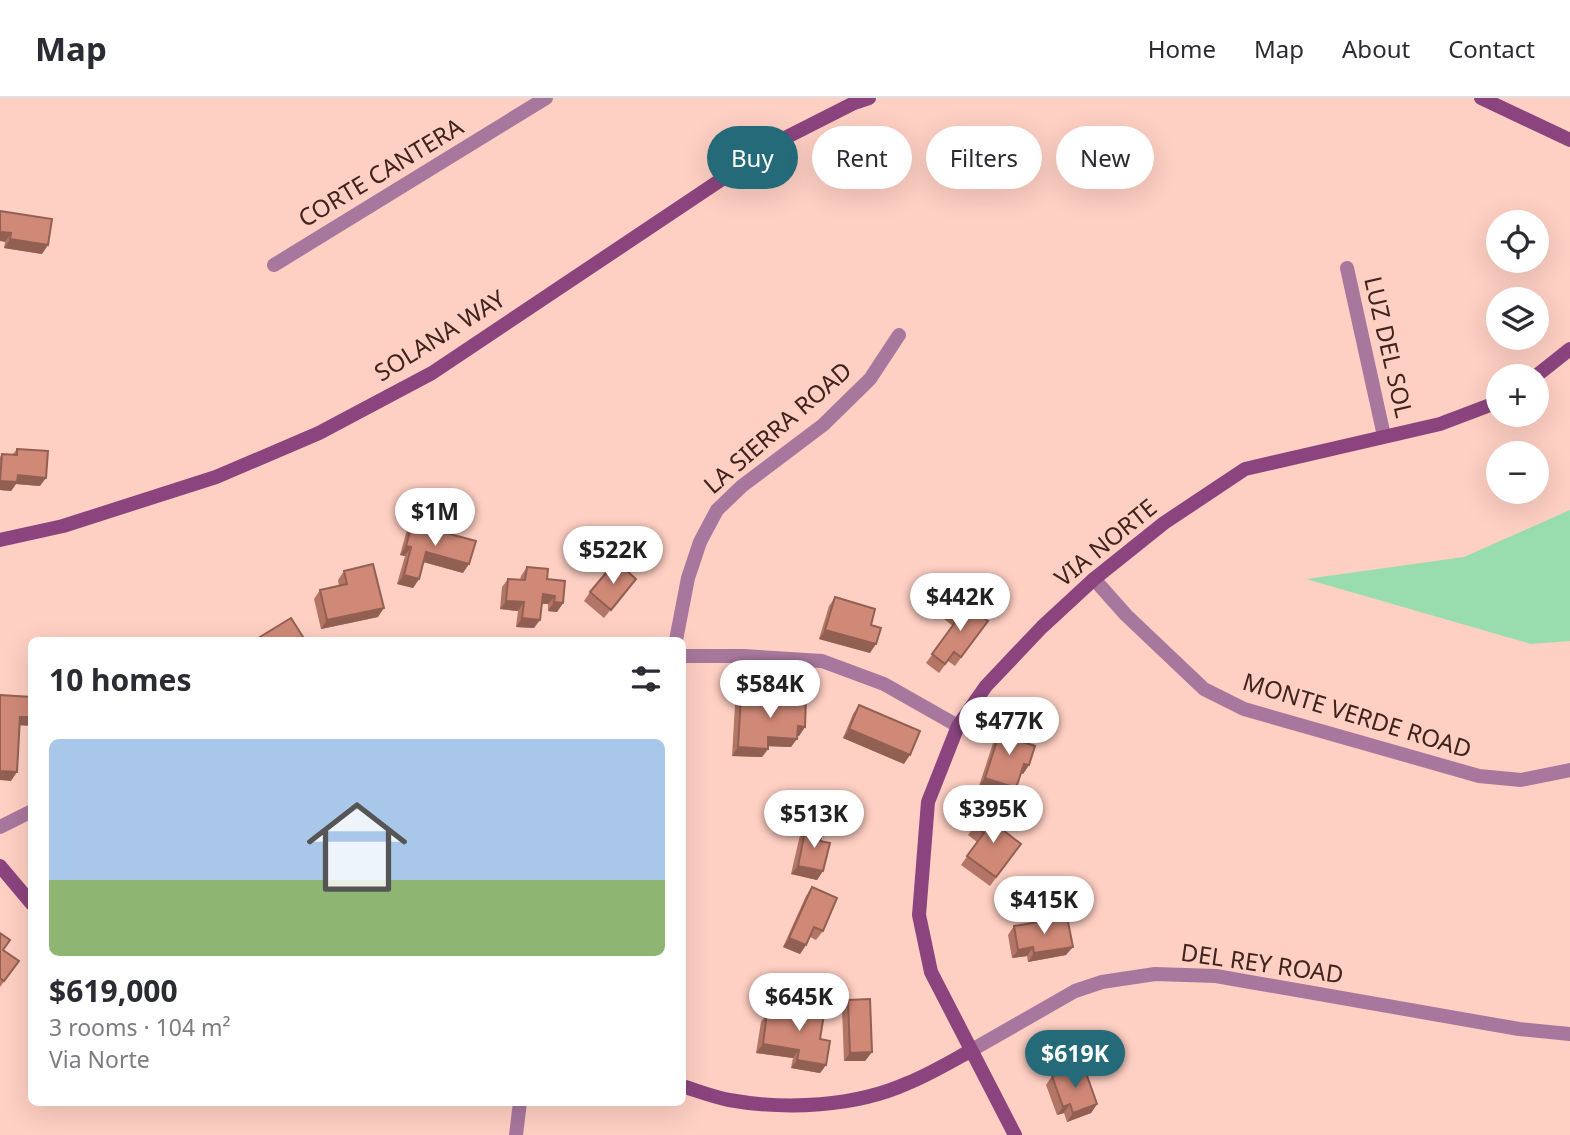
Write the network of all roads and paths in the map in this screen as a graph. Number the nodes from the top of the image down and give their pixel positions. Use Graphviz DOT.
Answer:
graph roads {
  1 [pos="869,98"];
  2 [pos="1481,98"];
  3 [pos="536,101"];
  4 [pos="1570,140"];
  5 [pos="274,265"];
  6 [pos="1347,268"];
  7 [pos="899,335"];
  8 [pos="1570,349"];
  9 [pos="1549,366"];
  10 [pos="1486,407"];
  11 [pos="1384,436"];
  12 [pos="0,540"];
  13 [pos="1094,579"];
  14 [pos="677,637"];
  15 [pos="686,656"];
  16 [pos="958,726"];
  17 [pos="1570,769"];
  18 [pos="28,813"];
  19 [pos="0,827"];
  20 [pos="0,866"];
  21 [pos="28,899"];
  22 [pos="1570,1034"];
  23 [pos="970,1051"];
  24 [pos="686,1087"];
  25 [pos="520,1106"];
  26 [pos="516,1135"];
  27 [pos="1015,1135"];
  1 -- 12 [label="street, SOLANA WAY"];
  2 -- 4 [label="street"];
  3 -- 5 [label="street, CORTE CANTERA"];
  6 -- 11 [label="street, LUZ DEL SOL"];
  7 -- 14 [label="street, LA SIERRA ROAD"];
  8 -- 9 [label="street"];
  10 -- 11 [label="street, VIA NORTE"];
  11 -- 13 [label="street, VIA NORTE"];
  13 -- 16 [label="street, VIA NORTE"];
  13 -- 17 [label="street, MONTE VERDE ROAD"];
  15 -- 16 [label="street"];
  16 -- 23 [label="street, VIA NORTE"];
  18 -- 19 [label="street"];
  20 -- 21 [label="street"];
  22 -- 23 [label="street, DEL REY ROAD"];
  23 -- 24 [label="street, DEL REY ROAD"];
  23 -- 27 [label="street, VIA NORTE"];
  25 -- 26 [label="street"];
}
